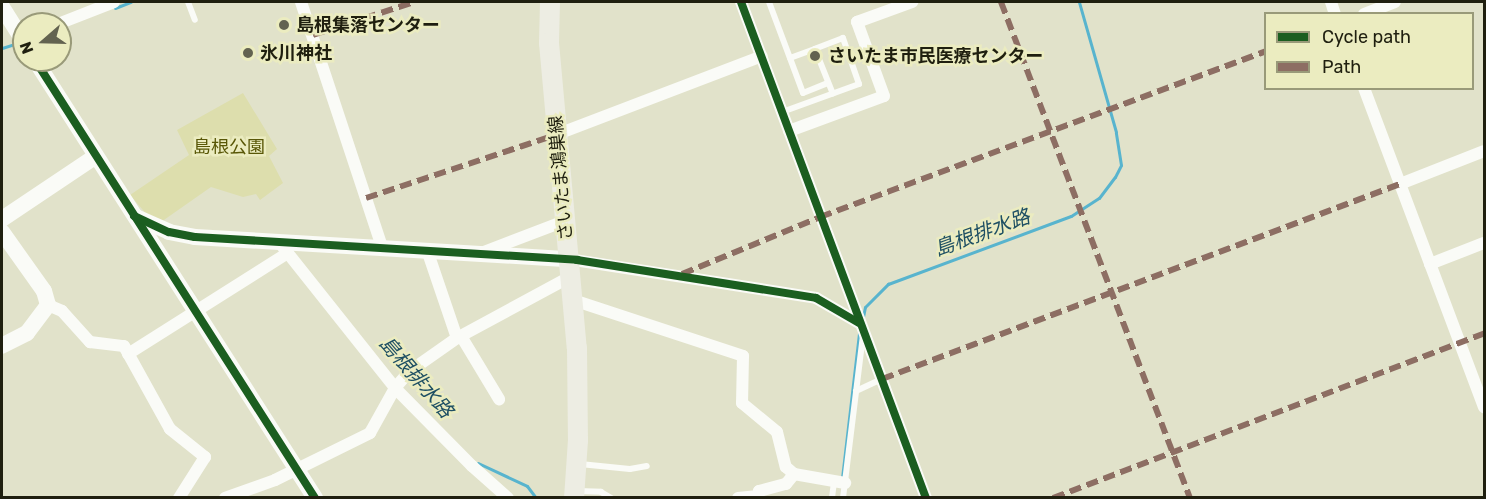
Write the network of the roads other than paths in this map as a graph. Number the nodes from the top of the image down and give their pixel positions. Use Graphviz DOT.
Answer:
graph roads {
  1 [pos="114,2"];
  2 [pos="188,2"];
  3 [pos="302,2"];
  4 [pos="550,2"];
  5 [pos="741,2"];
  6 [pos="769,2"];
  7 [pos="912,2"];
  8 [pos="1395,2"];
  9 [pos="2,7"];
  10 [pos="1369,12"];
  11 [pos="72,18"];
  12 [pos="195,20"];
  13 [pos="12,22"];
  14 [pos="815,49"];
  15 [pos="762,56"];
  16 [pos="790,58"];
  17 [pos="43,72"];
  18 [pos="828,83"];
  19 [pos="1365,90"];
  20 [pos="833,94"];
  21 [pos="782,112"];
  22 [pos="789,131"];
  23 [pos="558,134"];
  24 [pos="1485,152"];
  25 [pos="96,156"];
  26 [pos="1400,184"];
  27 [pos="134,216"];
  28 [pos="2,219"];
  29 [pos="566,221"];
  30 [pos="2,232"];
  31 [pos="1485,243"];
  32 [pos="284,247"];
  33 [pos="382,247"];
  34 [pos="427,250"];
  35 [pos="481,254"];
  36 [pos="1430,264"];
  37 [pos="569,268"];
  38 [pos="573,300"];
  39 [pos="48,305"];
  40 [pos="195,311"];
  41 [pos="861,328"];
  42 [pos="459,337"];
  43 [pos="2,346"];
  44 [pos="128,354"];
  45 [pos="882,379"];
  46 [pos="398,384"];
  47 [pos="856,391"];
  48 [pos="499,399"];
  49 [pos="1485,407"];
  50 [pos="577,464"];
  51 [pos="646,466"];
  52 [pos="297,469"];
  53 [pos="794,474"];
  54 [pos="839,482"];
  55 [pos="574,494"];
  56 [pos="179,498"];
  57 [pos="225,498"];
  58 [pos="315,498"];
  59 [pos="508,498"];
  60 [pos="611,498"];
  61 [pos="738,498"];
  62 [pos="832,498"];
  63 [pos="843,498"];
  64 [pos="926,498"];
  1 -- 11 [label="street"];
  2 -- 12 [label="lane"];
  3 -- 33 [label="street"];
  4 -- 23 [label="main road, さいたま鴻巣線"];
  5 -- 15 [label="street"];
  6 -- 16 [label="lane"];
  7 -- 22 [label="street"];
  8 -- 10 [label="street"];
  9 -- 13 [label="street"];
  14 -- 16 [label="lane"];
  14 -- 18 [label="lane"];
  14 -- 20 [label="lane"];
  15 -- 21 [label="street"];
  15 -- 23 [label="street"];
  16 -- 18 [label="lane"];
  17 -- 25 [label="street"];
  18 -- 20 [label="lane"];
  19 -- 26 [label="street"];
  20 -- 21 [label="lane"];
  21 -- 22 [label="street"];
  22 -- 41 [label="street"];
  23 -- 29 [label="main road, さいたま鴻巣線"];
  24 -- 26 [label="street"];
  25 -- 27 [label="street"];
  25 -- 28 [label="street"];
  26 -- 36 [label="street"];
  27 -- 32 [label="street"];
  27 -- 40 [label="street"];
  29 -- 35 [label="street"];
  29 -- 37 [label="main road, さいたま鴻巣線"];
  30 -- 39 [label="street"];
  31 -- 36 [label="street"];
  32 -- 33 [label="street"];
  32 -- 40 [label="street"];
  32 -- 46 [label="street"];
  33 -- 34 [label="street"];
  34 -- 35 [label="street"];
  34 -- 42 [label="street"];
  35 -- 37 [label="street"];
  36 -- 49 [label="street"];
  37 -- 38 [label="main road, さいたま鴻巣線"];
  37 -- 41 [label="street"];
  37 -- 42 [label="street"];
  38 -- 50 [label="main road, さいたま鴻巣線"];
  38 -- 53 [label="street"];
  39 -- 43 [label="street"];
  39 -- 44 [label="street"];
  40 -- 44 [label="street"];
  40 -- 52 [label="street"];
  41 -- 45 [label="street"];
  41 -- 47 [label="lane"];
  42 -- 46 [label="street"];
  42 -- 48 [label="street"];
  44 -- 56 [label="street"];
  45 -- 47 [label="lane"];
  45 -- 64 [label="street"];
  46 -- 52 [label="street"];
  46 -- 59 [label="street"];
  47 -- 54 [label="lane"];
  50 -- 51 [label="lane"];
  50 -- 55 [label="main road, さいたま鴻巣線"];
  52 -- 57 [label="street"];
  52 -- 58 [label="street"];
  53 -- 54 [label="street"];
  53 -- 61 [label="street"];
  54 -- 62 [label="lane"];
  54 -- 63 [label="lane"];
  55 -- 60 [label="lane"];
}
